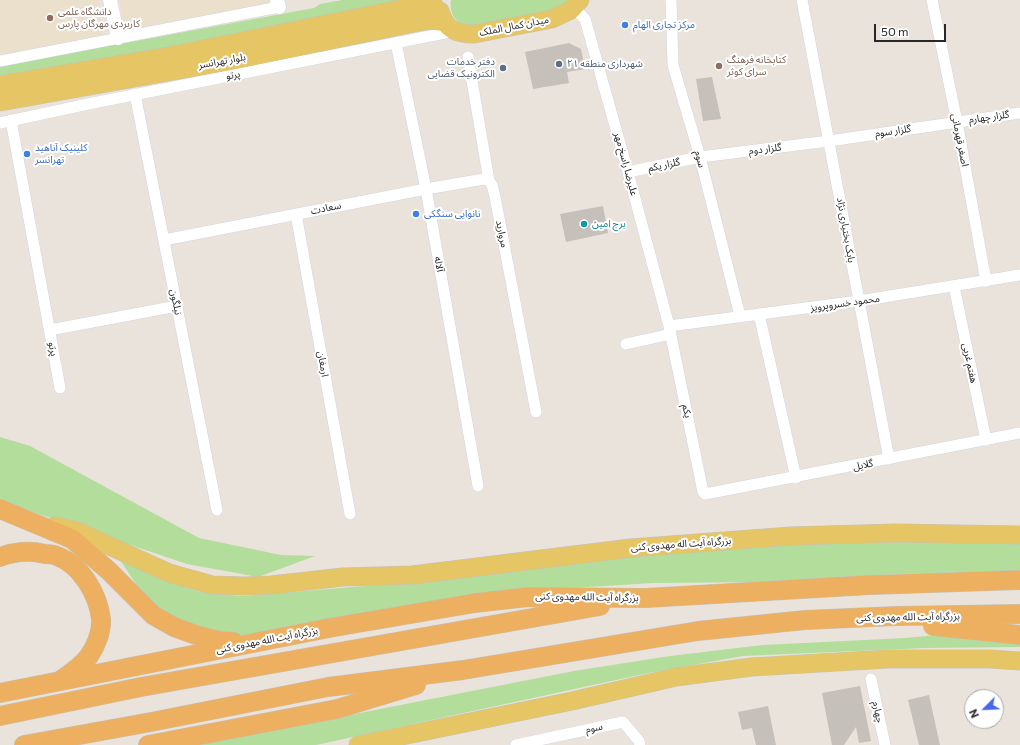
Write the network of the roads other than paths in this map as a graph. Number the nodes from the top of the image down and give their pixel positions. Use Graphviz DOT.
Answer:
graph roads {
  1 [pos="110,0"];
  2 [pos="433,0"];
  3 [pos="439,0"];
  4 [pos="671,0"];
  5 [pos="802,0"];
  6 [pos="932,0"];
  7 [pos="278,4"];
  8 [pos="576,5"];
  9 [pos="449,27"];
  10 [pos="118,38"];
  11 [pos="396,43"];
  12 [pos="468,57"];
  13 [pos="0,61"];
  14 [pos="0,85"];
  15 [pos="54,93"];
  16 [pos="135,94"];
  17 [pos="0,102"];
  18 [pos="88,104"];
  19 [pos="1020,113"];
  20 [pos="5,121"];
  21 [pos="957,122"];
  22 [pos="829,141"];
  23 [pos="700,157"];
  24 [pos="628,172"];
  25 [pos="489,181"];
  26 [pos="426,189"];
  27 [pos="296,214"];
  28 [pos="164,240"];
  29 [pos="1020,275"];
  30 [pos="986,281"];
  31 [pos="954,286"];
  32 [pos="859,301"];
  33 [pos="177,306"];
  34 [pos="759,314"];
  35 [pos="740,316"];
  36 [pos="50,330"];
  37 [pos="670,330"];
  38 [pos="626,344"];
  39 [pos="60,388"];
  40 [pos="536,412"];
  41 [pos="1020,433"];
  42 [pos="986,440"];
  43 [pos="889,459"];
  44 [pos="796,478"];
  45 [pos="478,486"];
  46 [pos="705,494"];
  47 [pos="0,508"];
  48 [pos="217,510"];
  49 [pos="350,514"];
  50 [pos="17,516"];
  51 [pos="1020,535"];
  52 [pos="0,557"];
  53 [pos="1020,580"];
  54 [pos="646,598"];
  55 [pos="1020,614"];
  56 [pos="896,616"];
  57 [pos="1020,635"];
  58 [pos="254,642"];
  59 [pos="1020,661"];
  60 [pos="463,670"];
  61 [pos="871,679"];
  62 [pos="60,682"];
  63 [pos="0,693"];
  64 [pos="0,716"];
  65 [pos="537,743"];
  66 [pos="24,745"];
  67 [pos="148,745"];
  68 [pos="358,745"];
  69 [pos="516,745"];
  70 [pos="640,745"];
  71 [pos="885,745"];
  1 -- 10 [label="street"];
  2 -- 14 [label="main road, بلوار تهرانسر"];
  3 -- 9 [label="main road"];
  4 -- 23 [label="street, سوم"];
  5 -- 22 [label="street, بابک بختیاری نژاد"];
  6 -- 21 [label="street, اصغر قهرمانی"];
  7 -- 10 [label="street"];
  8 -- 9 [label="main road, میدان کمال الملک"];
  8 -- 24 [label="street, علیرضا راسخ مهر"];
  9 -- 11 [label="street, پرتو"];
  9 -- 15 [label="main road, بلوار تهرانسر"];
  10 -- 13 [label="street"];
  11 -- 16 [label="street, پرتو"];
  11 -- 26 [label="street, آلاله"];
  12 -- 25 [label="street, مروارید"];
  15 -- 17 [label="main road, بلوار تهرانسر"];
  15 -- 18 [label="street"];
  16 -- 18 [label="street, پرتو"];
  16 -- 28 [label="street, نیلگون"];
  18 -- 20 [label="street, پرتو"];
  19 -- 21 [label="street, گلزار چهارم"];
  20 -- 36 [label="street, پرتو"];
  21 -- 22 [label="street, گلزار سوم"];
  21 -- 30 [label="street, اصغر قهرمانی"];
  22 -- 23 [label="street, گلزار دوم"];
  22 -- 32 [label="street, بابک بختیاری نژاد"];
  23 -- 24 [label="street, گلزار یکم"];
  23 -- 35 [label="street, سوم"];
  24 -- 37 [label="street, علیرضا راسخ مهر"];
  25 -- 26 [label="street, سعادت"];
  25 -- 40 [label="street, مروارید"];
  26 -- 27 [label="street, سعادت"];
  26 -- 45 [label="street, آلاله"];
  27 -- 28 [label="street, سعادت"];
  27 -- 49 [label="street, ارمغان"];
  28 -- 33 [label="street, نیلگون"];
  29 -- 30 [label="street, محمود خسروپرویز"];
  30 -- 31 [label="street, محمود خسروپرویز"];
  31 -- 32 [label="street, محمود خسروپرویز"];
  31 -- 42 [label="street, هفتم غربی"];
  32 -- 34 [label="street, محمود خسروپرویز"];
  32 -- 43 [label="street, بابک بختیاری نژاد"];
  33 -- 36 [label="street"];
  33 -- 48 [label="street, نیلگون"];
  34 -- 35 [label="street, محمود خسروپرویز"];
  34 -- 44 [label="street"];
  35 -- 37 [label="street, محمود خسروپرویز"];
  36 -- 39 [label="street, پرتو"];
  37 -- 38 [label="street, محمود خسروپرویز"];
  37 -- 46 [label="street, یکم"];
  41 -- 42 [label="street, گلایل"];
  42 -- 43 [label="street, گلایل"];
  43 -- 44 [label="street, گلایل"];
  44 -- 46 [label="street, گلایل"];
  47 -- 50 [label="highway"];
  50 -- 51 [label="main road, بزرگراه آیت اله مهدوی کنی"];
  50 -- 58 [label="highway"];
  52 -- 62 [label="highway"];
  53 -- 54 [label="highway"];
  54 -- 58 [label="highway, بزرگراه آیت الله مهدوی کنی"];
  54 -- 64 [label="highway, بزرگراه آیت الله مهدوی کنی"];
  55 -- 56 [label="highway, بزرگراه آیت الله مهدوی کنی"];
  56 -- 57 [label="highway"];
  56 -- 60 [label="highway, بزرگراه آیت الله مهدوی کنی"];
  58 -- 62 [label="highway, بزرگراه آیت الله مهدوی کنی"];
  59 -- 68 [label="main road"];
  60 -- 66 [label="highway, بزرگراه آیت الله مهدوی کنی"];
  60 -- 67 [label="highway, بزرگراه آیت الله مهدوی کنی"];
  61 -- 71 [label="street, چهارم"];
  62 -- 63 [label="highway, بزرگراه آیت الله مهدوی کنی"];
  65 -- 69 [label="street"];
  65 -- 70 [label="street, سوم"];
}
